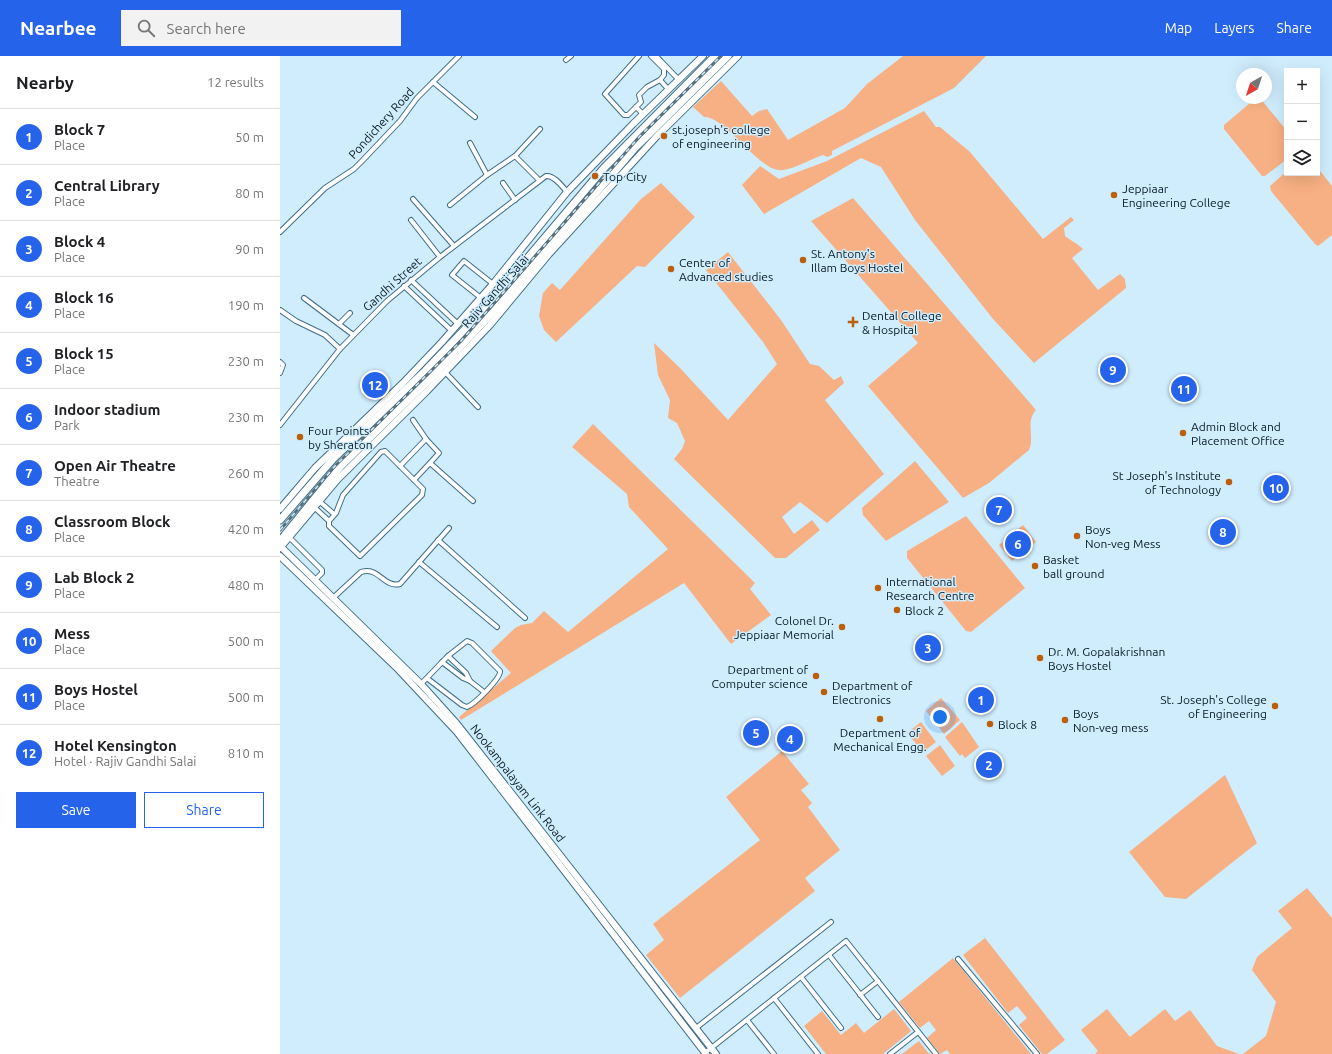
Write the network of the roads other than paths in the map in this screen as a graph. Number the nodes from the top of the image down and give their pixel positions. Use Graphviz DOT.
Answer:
graph roads {
  1 [pos="459,56"];
  2 [pos="571,56"];
  3 [pos="639,56"];
  4 [pos="651,56"];
  5 [pos="656,56"];
  6 [pos="704,56"];
  7 [pos="715,56"];
  8 [pos="728,56"];
  9 [pos="738,56"];
  10 [pos="566,60"];
  11 [pos="660,80"];
  12 [pos="680,80"];
  13 [pos="433,82"];
  14 [pos="669,90"];
  15 [pos="669,102"];
  16 [pos="636,107"];
  17 [pos="675,108"];
  18 [pos="643,114"];
  19 [pos="476,117"];
  20 [pos="540,129"];
  21 [pos="470,143"];
  22 [pos="515,156"];
  23 [pos="487,175"];
  24 [pos="539,180"];
  25 [pos="502,183"];
  26 [pos="567,192"];
  27 [pos="413,199"];
  28 [pos="515,200"];
  29 [pos="450,205"];
  30 [pos="411,220"];
  31 [pos="280,232"];
  32 [pos="454,246"];
  33 [pos="440,257"];
  34 [pos="411,280"];
  35 [pos="493,284"];
  36 [pos="404,286"];
  37 [pos="304,298"];
  38 [pos="481,298"];
  39 [pos="280,310"];
  40 [pos="350,313"];
  41 [pos="339,324"];
  42 [pos="458,324"];
  43 [pos="452,331"];
  44 [pos="352,334"];
  45 [pos="340,349"];
  46 [pos="280,362"];
  47 [pos="445,372"];
  48 [pos="280,373"];
  49 [pos="478,407"];
  50 [pos="413,420"];
  51 [pos="280,425"];
  52 [pos="426,438"];
  53 [pos="430,463"];
  54 [pos="400,466"];
  55 [pos="414,480"];
  56 [pos="319,501"];
  57 [pos="473,501"];
  58 [pos="314,507"];
  59 [pos="280,509"];
  60 [pos="334,514"];
  61 [pos="280,520"];
  62 [pos="329,521"];
  63 [pos="449,528"];
  64 [pos="289,537"];
  65 [pos="438,540"];
  66 [pos="280,546"];
  67 [pos="280,556"];
  68 [pos="420,562"];
  69 [pos="315,580"];
  70 [pos="333,598"];
  71 [pos="525,618"];
  72 [pos="497,627"];
  73 [pos="448,656"];
  74 [pos="442,662"];
  75 [pos="428,679"];
  76 [pos="470,681"];
  77 [pos="421,684"];
  78 [pos="484,692"];
  79 [pos="831,922"];
  80 [pos="829,955"];
  81 [pos="958,959"];
  82 [pos="801,977"];
  83 [pos="878,981"];
  84 [pos="860,995"];
  85 [pos="774,998"];
  86 [pos="878,1017"];
  87 [pos="747,1020"];
  88 [pos="696,1028"];
  89 [pos="841,1028"];
  90 [pos="918,1032"];
  91 [pos="711,1048"];
  92 [pos="706,1053"];
  93 [pos="716,1054"];
  94 [pos="774,1054"];
  95 [pos="818,1054"];
  96 [pos="890,1054"];
  97 [pos="936,1054"];
  98 [pos="1037,1054"];
  1 -- 13 [label="street, Pondichery Road"];
  2 -- 10 [label="street"];
  3 -- 16 [label="street"];
  4 -- 11 [label="street"];
  5 -- 12 [label="street"];
  6 -- 12 [label="street"];
  7 -- 15 [label="main road, Rajiv Gandhi Salai"];
  8 -- 17 [label="main road, Rajiv Gandhi Salai"];
  9 -- 47 [label="street"];
  11 -- 14 [label="street"];
  11 -- 16 [label="street"];
  12 -- 14 [label="street"];
  13 -- 19 [label="street"];
  13 -- 31 [label="street, Pondichery Road"];
  14 -- 18 [label="street"];
  15 -- 17 [label="main road"];
  15 -- 61 [label="main road, Rajiv Gandhi Salai"];
  16 -- 18 [label="street"];
  17 -- 66 [label="main road, Rajiv Gandhi Salai"];
  18 -- 26 [label="street"];
  20 -- 22 [label="street"];
  21 -- 23 [label="street"];
  22 -- 23 [label="street"];
  22 -- 24 [label="street"];
  23 -- 29 [label="street"];
  24 -- 26 [label="street"];
  24 -- 28 [label="street, Gandhi Street"];
  25 -- 28 [label="street"];
  26 -- 35 [label="street"];
  27 -- 32 [label="street"];
  28 -- 32 [label="street, Gandhi Street"];
  30 -- 33 [label="street"];
  32 -- 33 [label="street, Gandhi Street"];
  33 -- 34 [label="street, Gandhi Street"];
  34 -- 36 [label="street, Gandhi Street"];
  34 -- 42 [label="street"];
  35 -- 38 [label="street"];
  35 -- 38 [label="street"];
  36 -- 43 [label="street"];
  36 -- 44 [label="street, Gandhi Street"];
  37 -- 41 [label="street"];
  38 -- 42 [label="street"];
  39 -- 45 [label="street"];
  40 -- 41 [label="street"];
  41 -- 44 [label="street"];
  42 -- 43 [label="street"];
  43 -- 59 [label="street"];
  44 -- 45 [label="street, Gandhi Street"];
  45 -- 51 [label="street, Gandhi Street"];
  46 -- 48 [label="street"];
  47 -- 49 [label="street"];
  47 -- 56 [label="street"];
  50 -- 52 [label="street"];
  52 -- 53 [label="street"];
  52 -- 54 [label="street"];
  53 -- 55 [label="street"];
  53 -- 57 [label="street"];
  54 -- 55 [label="street"];
  54 -- 60 [label="street"];
  55 -- 62 [label="street"];
  56 -- 58 [label="street"];
  56 -- 60 [label="street"];
  58 -- 62 [label="street"];
  58 -- 64 [label="street"];
  60 -- 62 [label="street"];
  63 -- 65 [label="street"];
  64 -- 66 [label="street"];
  64 -- 69 [label="street"];
  65 -- 68 [label="street"];
  65 -- 71 [label="street"];
  66 -- 69 [label="street, Nookampalayam Link Road"];
  67 -- 92 [label="street, Nookampalayam Link Road"];
  68 -- 70 [label="street"];
  68 -- 72 [label="street"];
  69 -- 70 [label="street, Nookampalayam Link Road"];
  70 -- 77 [label="street, Nookampalayam Link Road"];
  73 -- 74 [label="street"];
  73 -- 76 [label="street"];
  73 -- 78 [label="street"];
  74 -- 75 [label="street"];
  74 -- 76 [label="street"];
  75 -- 77 [label="street"];
  75 -- 78 [label="street"];
  76 -- 78 [label="street"];
  77 -- 88 [label="street, Nookampalayam Link Road"];
  79 -- 88 [label="street"];
  80 -- 82 [label="street"];
  80 -- 83 [label="street"];
  80 -- 84 [label="street"];
  81 -- 98 [label="street"];
  82 -- 85 [label="street"];
  82 -- 89 [label="street"];
  83 -- 84 [label="street"];
  83 -- 90 [label="street"];
  84 -- 86 [label="street"];
  85 -- 87 [label="street"];
  85 -- 95 [label="street"];
  87 -- 91 [label="street"];
  87 -- 94 [label="street"];
  88 -- 91 [label="street, Nookampalayam Link Road"];
  90 -- 96 [label="street"];
  90 -- 97 [label="street"];
  91 -- 92 [label="street"];
  91 -- 93 [label="street, Nookampalayam Link Road"];
}
